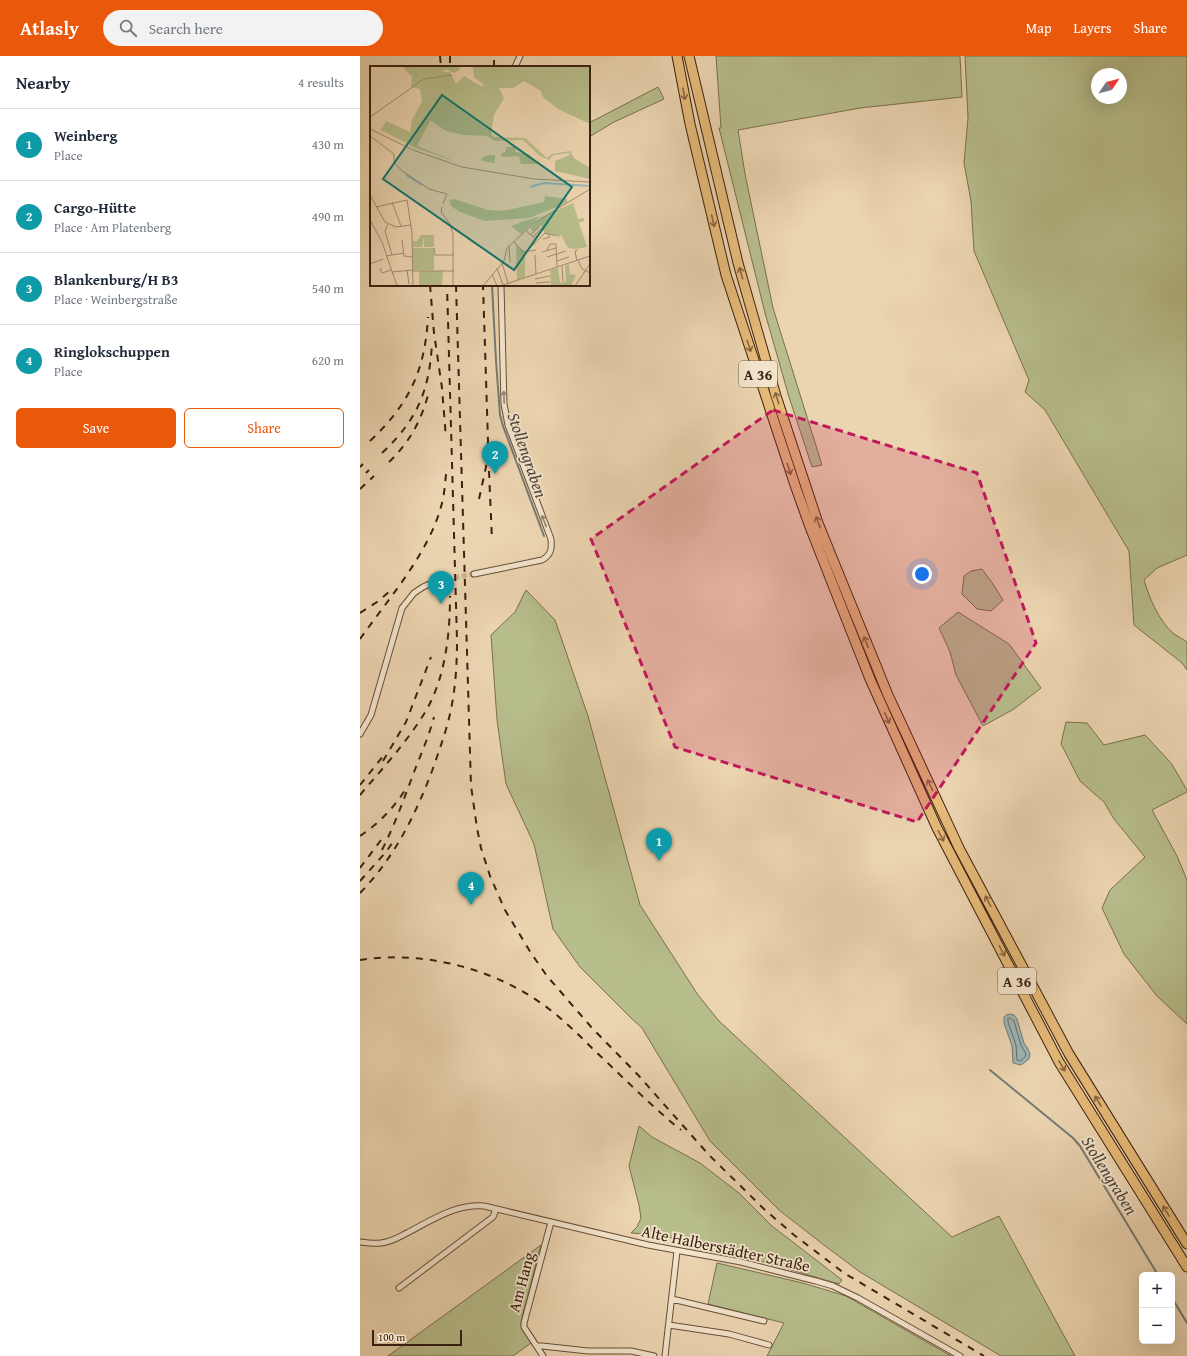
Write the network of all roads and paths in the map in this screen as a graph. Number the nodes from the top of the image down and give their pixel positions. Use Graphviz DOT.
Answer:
graph roads {
  1 [pos="520,56"];
  2 [pos="677,56"];
  3 [pos="689,56"];
  4 [pos="515,66"];
  5 [pos="501,286"];
  6 [pos="474,574"];
  7 [pos="447,579"];
  8 [pos="360,734"];
  9 [pos="496,1209"];
  10 [pos="551,1222"];
  11 [pos="360,1242"];
  12 [pos="1187,1244"];
  13 [pos="677,1251"];
  14 [pos="1187,1267"];
  15 [pos="399,1288"];
  16 [pos="672,1299"];
  17 [pos="764,1321"];
  18 [pos="669,1325"];
  19 [pos="769,1345"];
  20 [pos="537,1346"];
  21 [pos="543,1356"];
  22 [pos="654,1356"];
  23 [pos="665,1356"];
  24 [pos="960,1356"];
  1 -- 4 [label="street"];
  2 -- 14 [label="highway, A 36, one-way"];
  12 -- 3 [label="highway, A 36, one-way"];
  6 -- 5 [label="street, one-way"];
  7 -- 8 [label="street"];
  9 -- 10 [label="street, Alte Halberstädter Straße"];
  9 -- 11 [label="street, Alte Halberstädter Straße"];
  9 -- 15 [label="street"];
  10 -- 13 [label="street, Alte Halberstädter Straße"];
  10 -- 20 [label="street, Am Hang"];
  13 -- 16 [label="street"];
  13 -- 24 [label="street, Alte Halberstädter Straße"];
  16 -- 17 [label="street"];
  16 -- 18 [label="street"];
  18 -- 19 [label="street"];
  18 -- 23 [label="street"];
  20 -- 21 [label="street, Am Hang"];
  20 -- 22 [label="street"];
}
